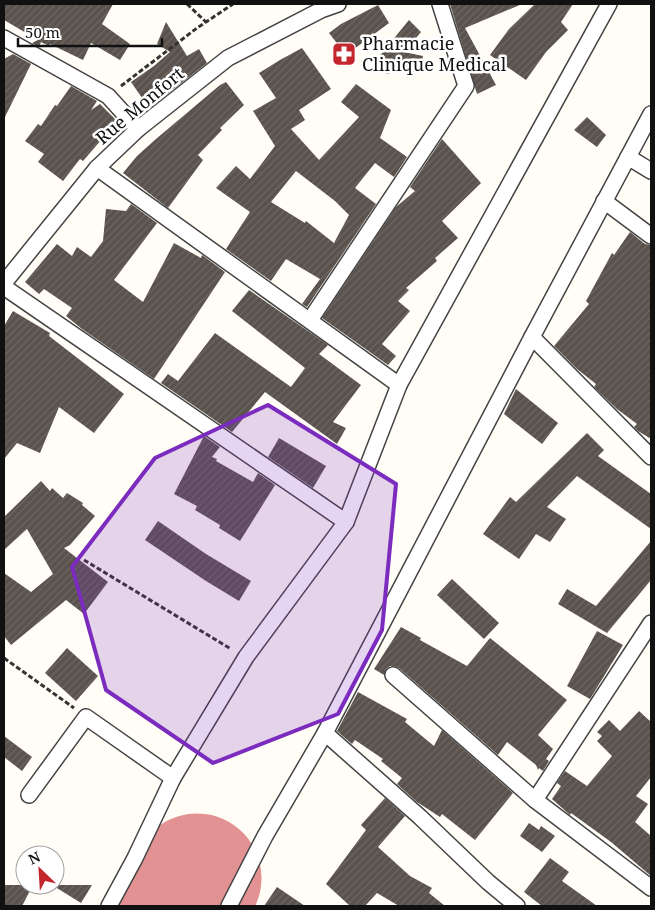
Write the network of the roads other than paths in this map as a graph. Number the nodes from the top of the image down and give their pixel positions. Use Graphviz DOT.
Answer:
graph roads {
  1 [pos="338,4"];
  2 [pos="440,4"];
  3 [pos="609,4"];
  4 [pos="4,38"];
  5 [pos="651,114"];
  6 [pos="138,129"];
  7 [pos="628,157"];
  8 [pos="97,168"];
  9 [pos="651,172"];
  10 [pos="604,201"];
  11 [pos="651,236"];
  12 [pos="4,283"];
  13 [pos="4,288"];
  14 [pos="310,320"];
  15 [pos="532,337"];
  16 [pos="400,385"];
  17 [pos="651,457"];
  18 [pos="346,522"];
  19 [pos="651,623"];
  20 [pos="393,675"];
  21 [pos="326,733"];
  22 [pos="173,778"];
  23 [pos="29,795"];
  24 [pos="535,800"];
  25 [pos="651,888"];
  26 [pos="109,906"];
  27 [pos="229,906"];
  28 [pos="517,906"];
  1 -- 6 [label="street, Rue Monfort"];
  2 -- 14 [label="street"];
  3 -- 16 [label="street"];
  4 -- 6 [label="street"];
  5 -- 7 [label="street"];
  6 -- 8 [label="street, Rue Monfort"];
  7 -- 9 [label="street"];
  7 -- 10 [label="street"];
  8 -- 12 [label="street, Rue Monfort"];
  8 -- 14 [label="street"];
  10 -- 11 [label="street"];
  10 -- 15 [label="street"];
  13 -- 18 [label="street"];
  14 -- 16 [label="street"];
  15 -- 17 [label="street"];
  15 -- 21 [label="street"];
  16 -- 18 [label="street"];
  18 -- 22 [label="street"];
  19 -- 24 [label="street"];
  20 -- 24 [label="street"];
  21 -- 27 [label="street"];
  21 -- 28 [label="street"];
  22 -- 23 [label="street"];
  22 -- 26 [label="street"];
  24 -- 25 [label="street"];
}
